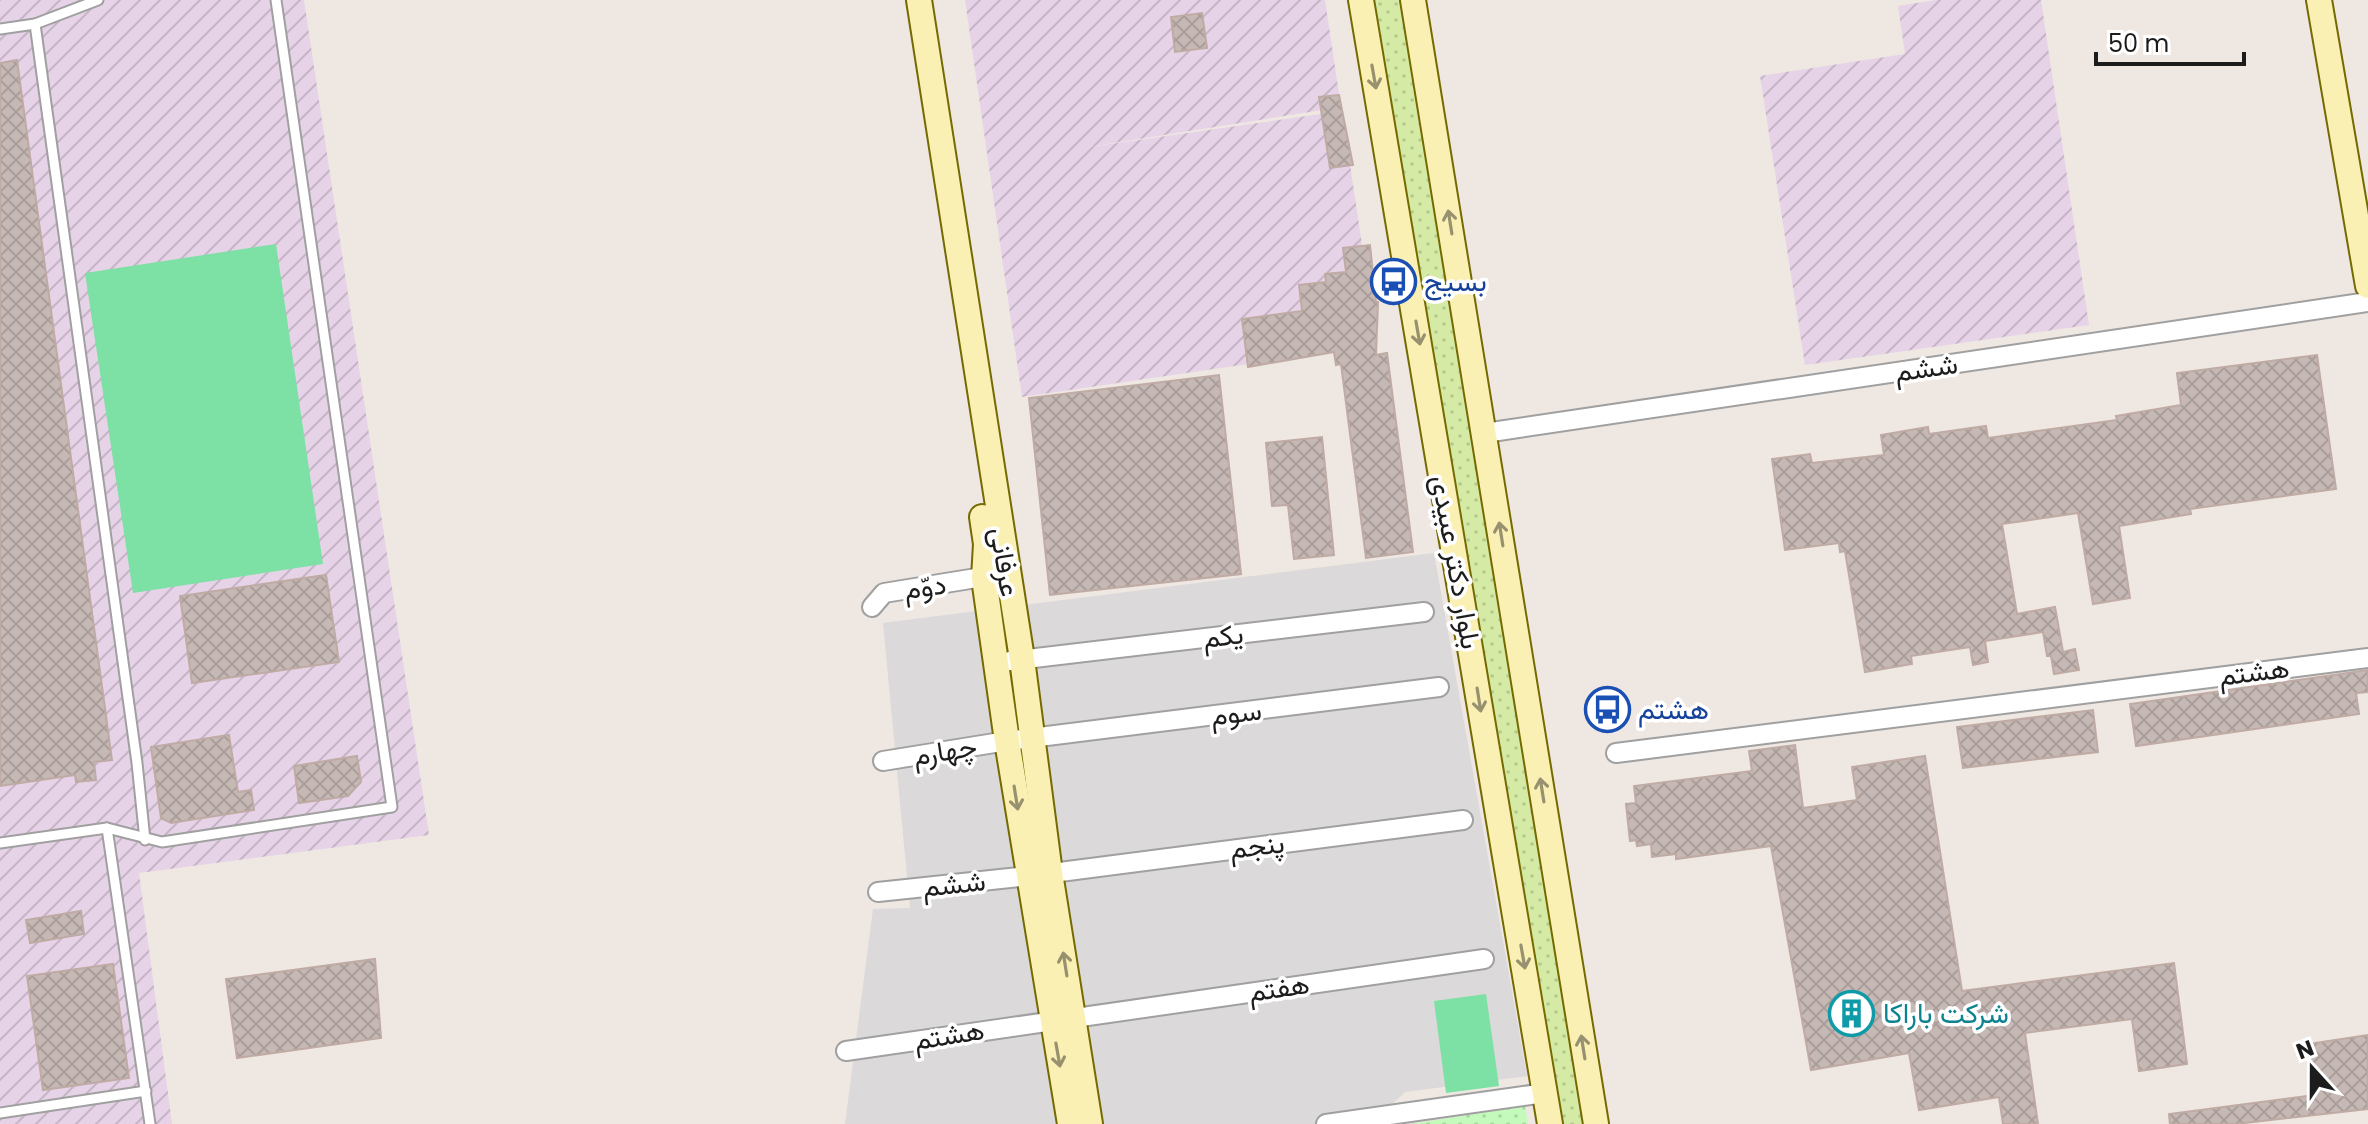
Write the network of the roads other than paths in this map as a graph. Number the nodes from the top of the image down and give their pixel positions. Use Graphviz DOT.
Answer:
graph roads {
  1 [pos="98,0"];
  2 [pos="276,0"];
  3 [pos="909,0"];
  4 [pos="919,0"];
  5 [pos="1361,0"];
  6 [pos="1413,0"];
  7 [pos="2319,0"];
  8 [pos="35,24"];
  9 [pos="0,29"];
  10 [pos="2360,197"];
  11 [pos="2368,286"];
  12 [pos="2368,302"];
  13 [pos="1485,433"];
  14 [pos="995,576"];
  15 [pos="872,607"];
  16 [pos="1424,612"];
  17 [pos="2368,658"];
  18 [pos="1022,659"];
  19 [pos="996,663"];
  20 [pos="1439,687"];
  21 [pos="1033,738"];
  22 [pos="1007,741"];
  23 [pos="1616,753"];
  24 [pos="883,761"];
  25 [pos="1463,820"];
  26 [pos="107,828"];
  27 [pos="145,840"];
  28 [pos="0,843"];
  29 [pos="1040,874"];
  30 [pos="878,892"];
  31 [pos="1484,959"];
  32 [pos="1063,1018"];
  33 [pos="846,1051"];
  34 [pos="146,1091"];
  35 [pos="1545,1093"];
  36 [pos="0,1113"];
  37 [pos="1398,1118"];
  38 [pos="150,1124"];
  39 [pos="1070,1124"];
  40 [pos="1090,1124"];
  41 [pos="1326,1124"];
  42 [pos="1550,1124"];
  43 [pos="1596,1124"];
  1 -- 8 [label="lane"];
  2 -- 27 [label="lane"];
  3 -- 14 [label="street, عرفانی"];
  4 -- 14 [label="street, عرفانی"];
  5 -- 35 [label="street, بلوار دکتر عبیدی, one-way"];
  13 -- 6 [label="street, بلوار دکتر عبیدی, one-way"];
  7 -- 10 [label="street"];
  8 -- 9 [label="lane"];
  8 -- 27 [label="lane"];
  10 -- 11 [label="street"];
  12 -- 13 [label="street, ششم"];
  43 -- 13 [label="street, بلوار دکتر عبیدی, one-way"];
  14 -- 15 [label="street, دوّم"];
  14 -- 18 [label="street, عرفانی"];
  14 -- 19 [label="street, عرفانی"];
  16 -- 18 [label="street, یکم"];
  17 -- 23 [label="street, هشتم"];
  18 -- 19 [label="street, یکم"];
  18 -- 21 [label="street, عرفانی"];
  19 -- 22 [label="street, عرفانی"];
  20 -- 21 [label="street, سوم"];
  21 -- 22 [label="street, سوم"];
  21 -- 29 [label="street, عرفانی"];
  22 -- 24 [label="street, چهارم"];
  22 -- 29 [label="street, عرفانی, one-way"];
  25 -- 29 [label="street, پنجم"];
  26 -- 27 [label="lane"];
  26 -- 28 [label="lane"];
  26 -- 34 [label="lane"];
  29 -- 30 [label="street, ششم"];
  29 -- 32 [label="street, عرفانی"];
  31 -- 32 [label="street, هفتم"];
  32 -- 33 [label="street, هشتم"];
  32 -- 39 [label="street, عرفانی, one-way"];
  32 -- 40 [label="street, عرفانی"];
  34 -- 36 [label="lane"];
  34 -- 38 [label="lane"];
  35 -- 37 [label="street"];
  35 -- 42 [label="street, بلوار دکتر عبیدی"];
  37 -- 41 [label="street"];
}
